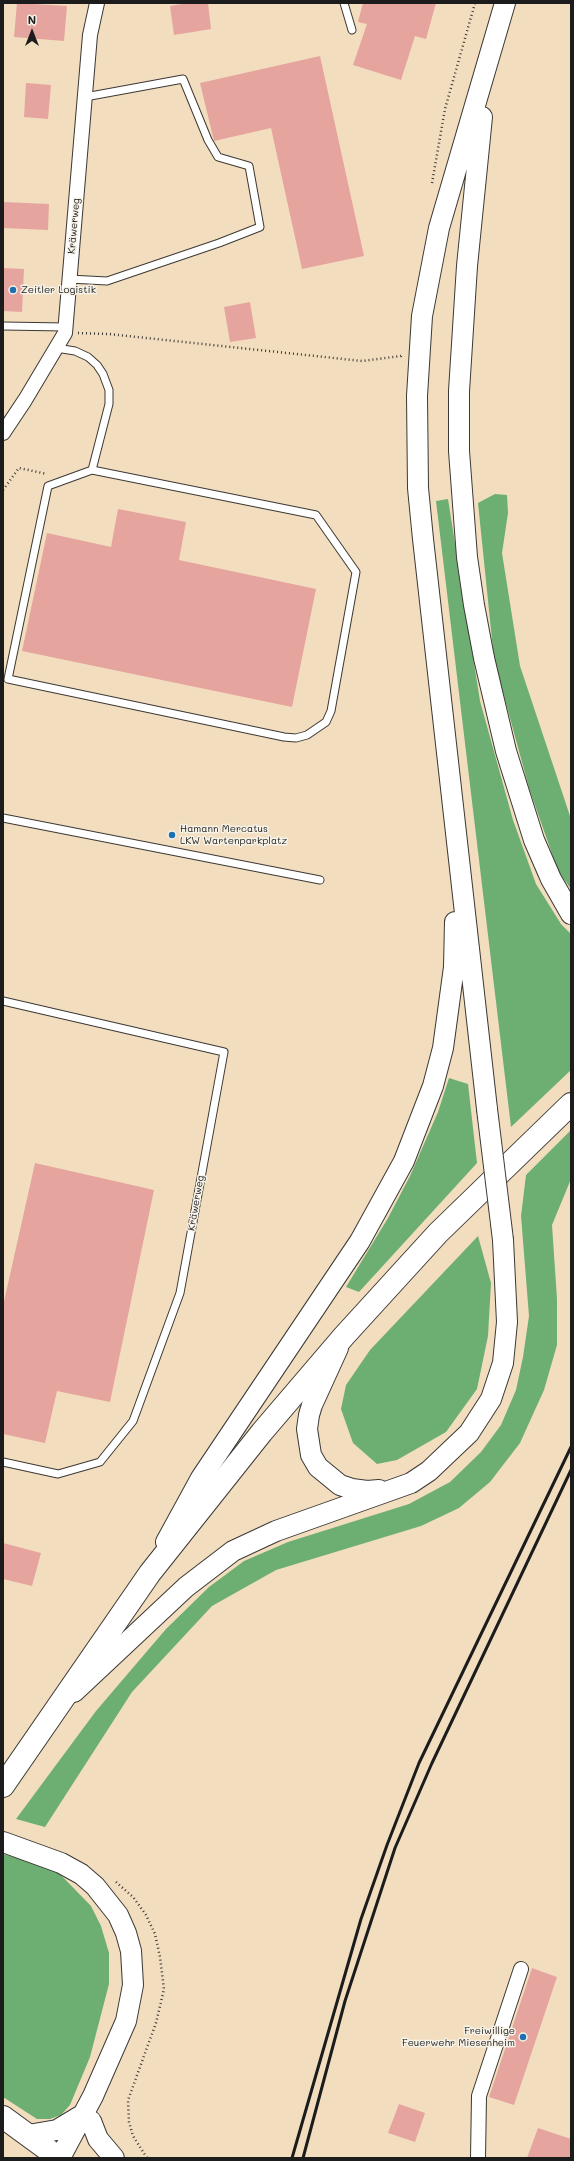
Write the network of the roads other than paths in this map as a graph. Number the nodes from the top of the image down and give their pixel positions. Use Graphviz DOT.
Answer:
graph roads {
  1 [pos="97,3"];
  2 [pos="344,3"];
  3 [pos="505,3"];
  4 [pos="352,30"];
  5 [pos="487,68"];
  6 [pos="84,97"];
  7 [pos="70,279"];
  8 [pos="3,326"];
  9 [pos="65,330"];
  10 [pos="56,348"];
  11 [pos="3,433"];
  12 [pos="92,470"];
  13 [pos="3,818"];
  14 [pos="457,852"];
  15 [pos="320,880"];
  16 [pos="571,914"];
  17 [pos="3,1001"];
  18 [pos="571,1104"];
  19 [pos="344,1336"];
  20 [pos="3,1462"];
  21 [pos="410,1483"];
  22 [pos="150,1573"];
  23 [pos="57,1708"];
  24 [pos="3,1786"];
  25 [pos="3,1842"];
  26 [pos="521,1969"];
  27 [pos="3,2117"];
  28 [pos="87,2118"];
  29 [pos="28,2135"];
  30 [pos="60,2158"];
  31 [pos="114,2158"];
  32 [pos="478,2158"];
  1 -- 6 [label="street, Kräwerweg"];
  2 -- 4 [label="lane"];
  3 -- 5 [label="main road"];
  5 -- 14 [label="main road"];
  5 -- 16 [label="main road"];
  6 -- 7 [label="street, Kräwerweg"];
  6 -- 7 [label="lane"];
  7 -- 9 [label="street, Kräwerweg"];
  8 -- 9 [label="lane"];
  9 -- 10 [label="street, Kräwerweg"];
  10 -- 11 [label="street, Kräwerweg"];
  10 -- 12 [label="lane"];
  12 -- 12 [label="lane"];
  13 -- 15 [label="lane"];
  14 -- 21 [label="main road, bridge"];
  14 -- 22 [label="main road"];
  17 -- 20 [label="lane, Kräwerweg"];
  18 -- 19 [label="main road"];
  19 -- 21 [label="main road"];
  19 -- 22 [label="main road"];
  21 -- 23 [label="main road"];
  22 -- 23 [label="main road"];
  23 -- 24 [label="main road"];
  25 -- 28 [label="main road"];
  26 -- 32 [label="street"];
  27 -- 29 [label="main road"];
  28 -- 29 [label="main road"];
  28 -- 30 [label="main road"];
  28 -- 31 [label="main road"];
  29 -- 30 [label="main road"];
}
